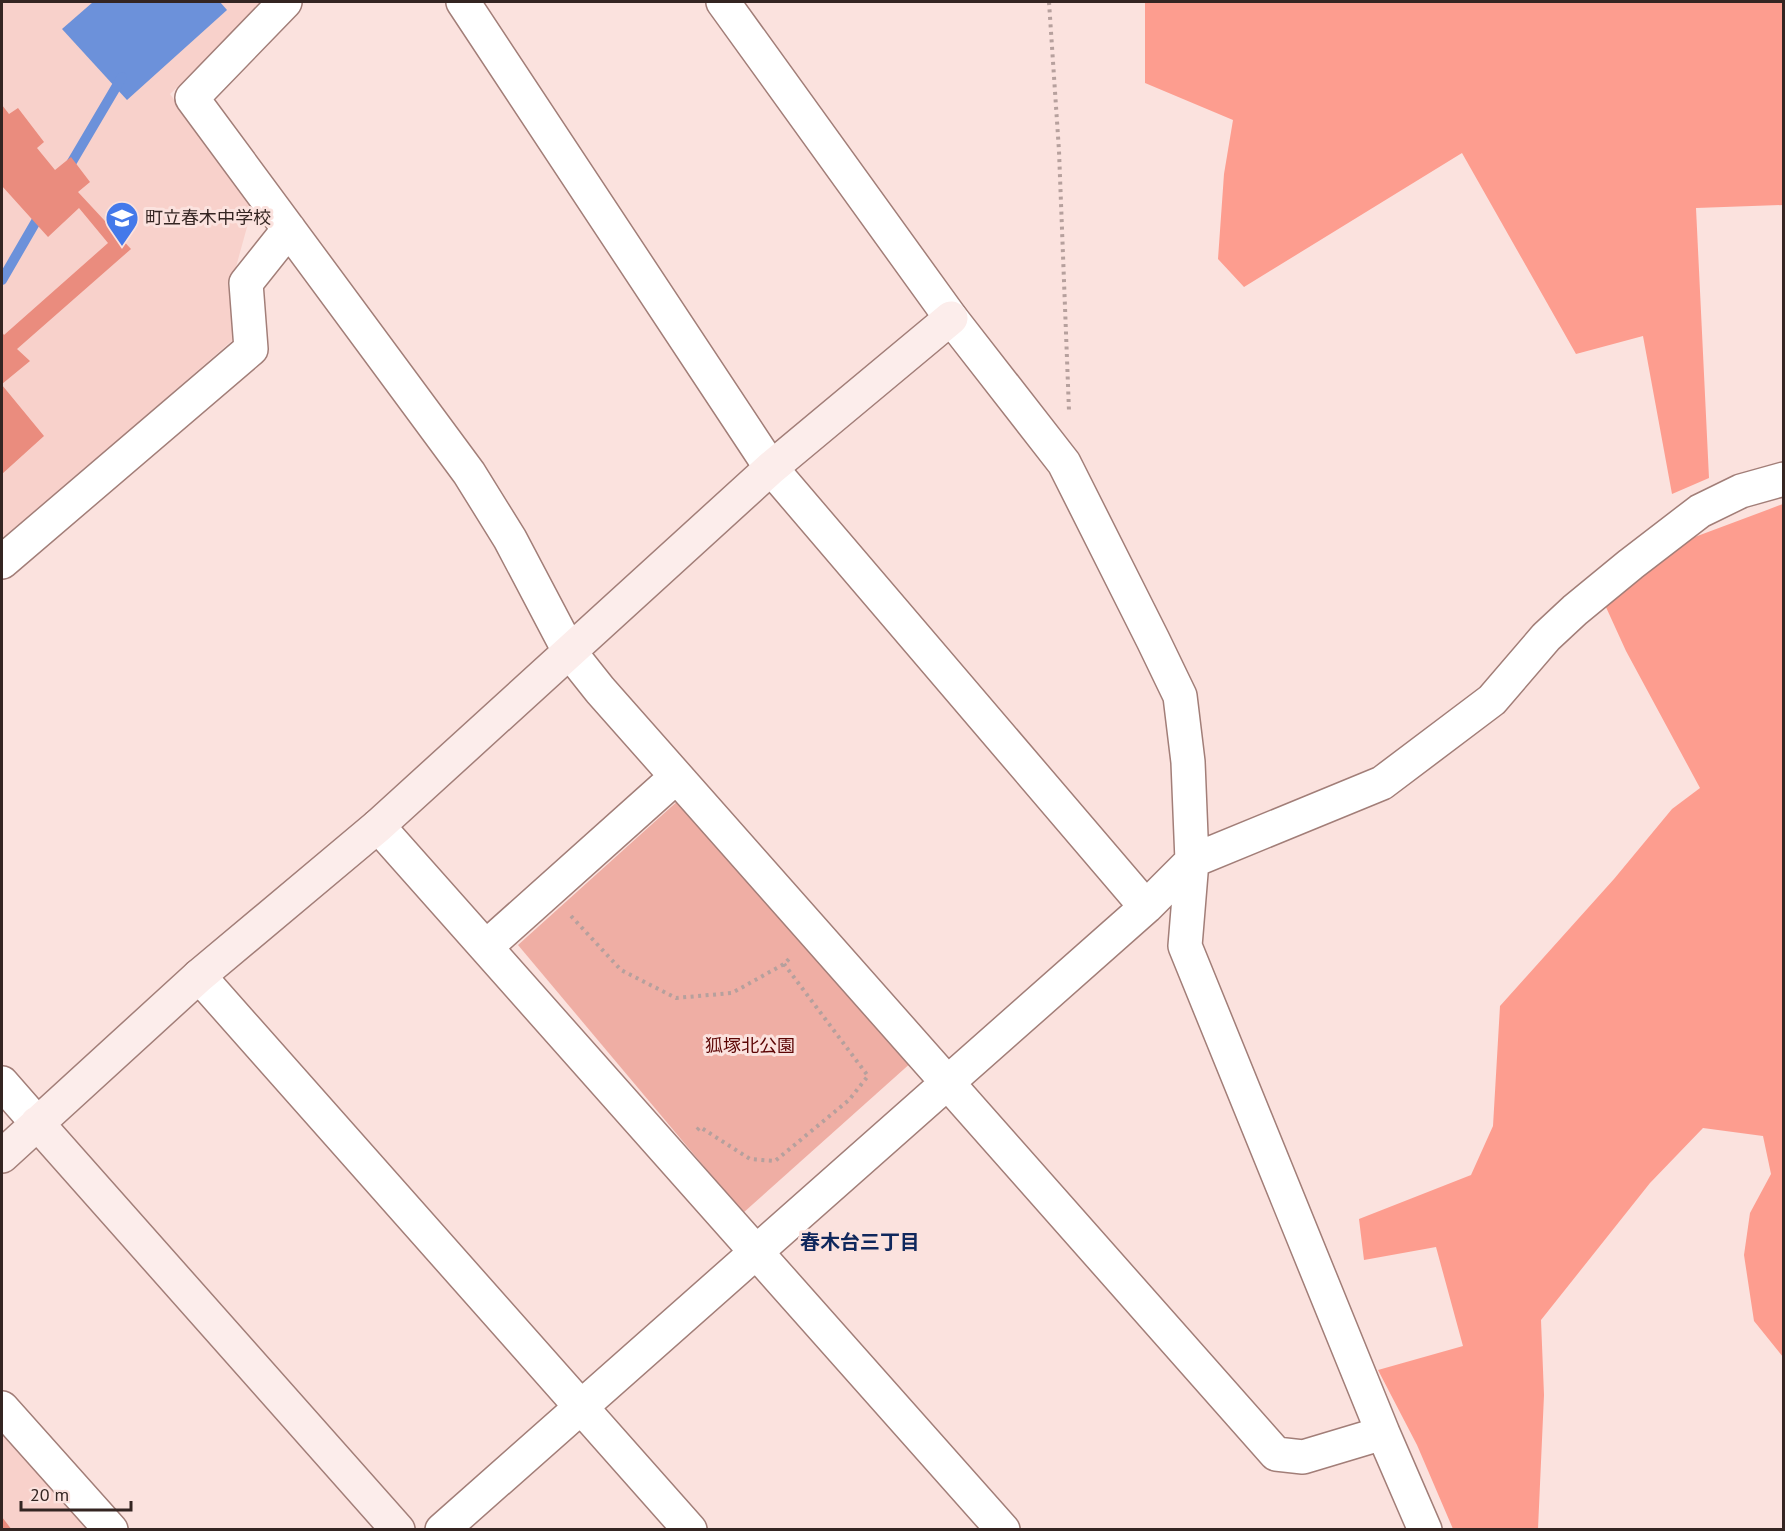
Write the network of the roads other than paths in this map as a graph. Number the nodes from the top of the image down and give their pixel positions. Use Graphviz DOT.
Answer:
graph roads {
  1 [pos="285,2"];
  2 [pos="463,2"];
  3 [pos="723,2"];
  4 [pos="288,229"];
  5 [pos="951,318"];
  6 [pos="771,468"];
  7 [pos="1784,479"];
  8 [pos="2,562"];
  9 [pos="568,651"];
  10 [pos="676,777"];
  11 [pos="378,826"];
  12 [pos="1192,861"];
  13 [pos="1146,907"];
  14 [pos="486,947"];
  15 [pos="199,976"];
  16 [pos="946,1082"];
  17 [pos="2,1083"];
  18 [pos="37,1123"];
  19 [pos="2,1156"];
  20 [pos="757,1253"];
  21 [pos="581,1405"];
  22 [pos="2,1408"];
  23 [pos="1383,1433"];
  24 [pos="111,1530"];
  25 [pos="398,1530"];
  26 [pos="442,1530"];
  27 [pos="690,1530"];
  28 [pos="1003,1530"];
  29 [pos="1425,1530"];
  1 -- 4 [label="street"];
  2 -- 6 [label="street"];
  3 -- 5 [label="street"];
  4 -- 8 [label="street"];
  4 -- 9 [label="street"];
  5 -- 6 [label="street"];
  5 -- 12 [label="street"];
  6 -- 9 [label="street"];
  6 -- 13 [label="street"];
  7 -- 12 [label="street"];
  9 -- 10 [label="street"];
  9 -- 11 [label="street"];
  10 -- 14 [label="street"];
  10 -- 16 [label="street"];
  11 -- 14 [label="street"];
  11 -- 15 [label="street"];
  12 -- 13 [label="street"];
  12 -- 23 [label="street"];
  13 -- 16 [label="street"];
  14 -- 20 [label="street"];
  15 -- 18 [label="street"];
  15 -- 21 [label="street"];
  16 -- 20 [label="street"];
  16 -- 23 [label="street"];
  17 -- 18 [label="street"];
  18 -- 19 [label="street"];
  18 -- 25 [label="street"];
  20 -- 21 [label="street"];
  20 -- 28 [label="street"];
  21 -- 26 [label="street"];
  21 -- 27 [label="street"];
  22 -- 24 [label="street"];
  23 -- 29 [label="street"];
}
